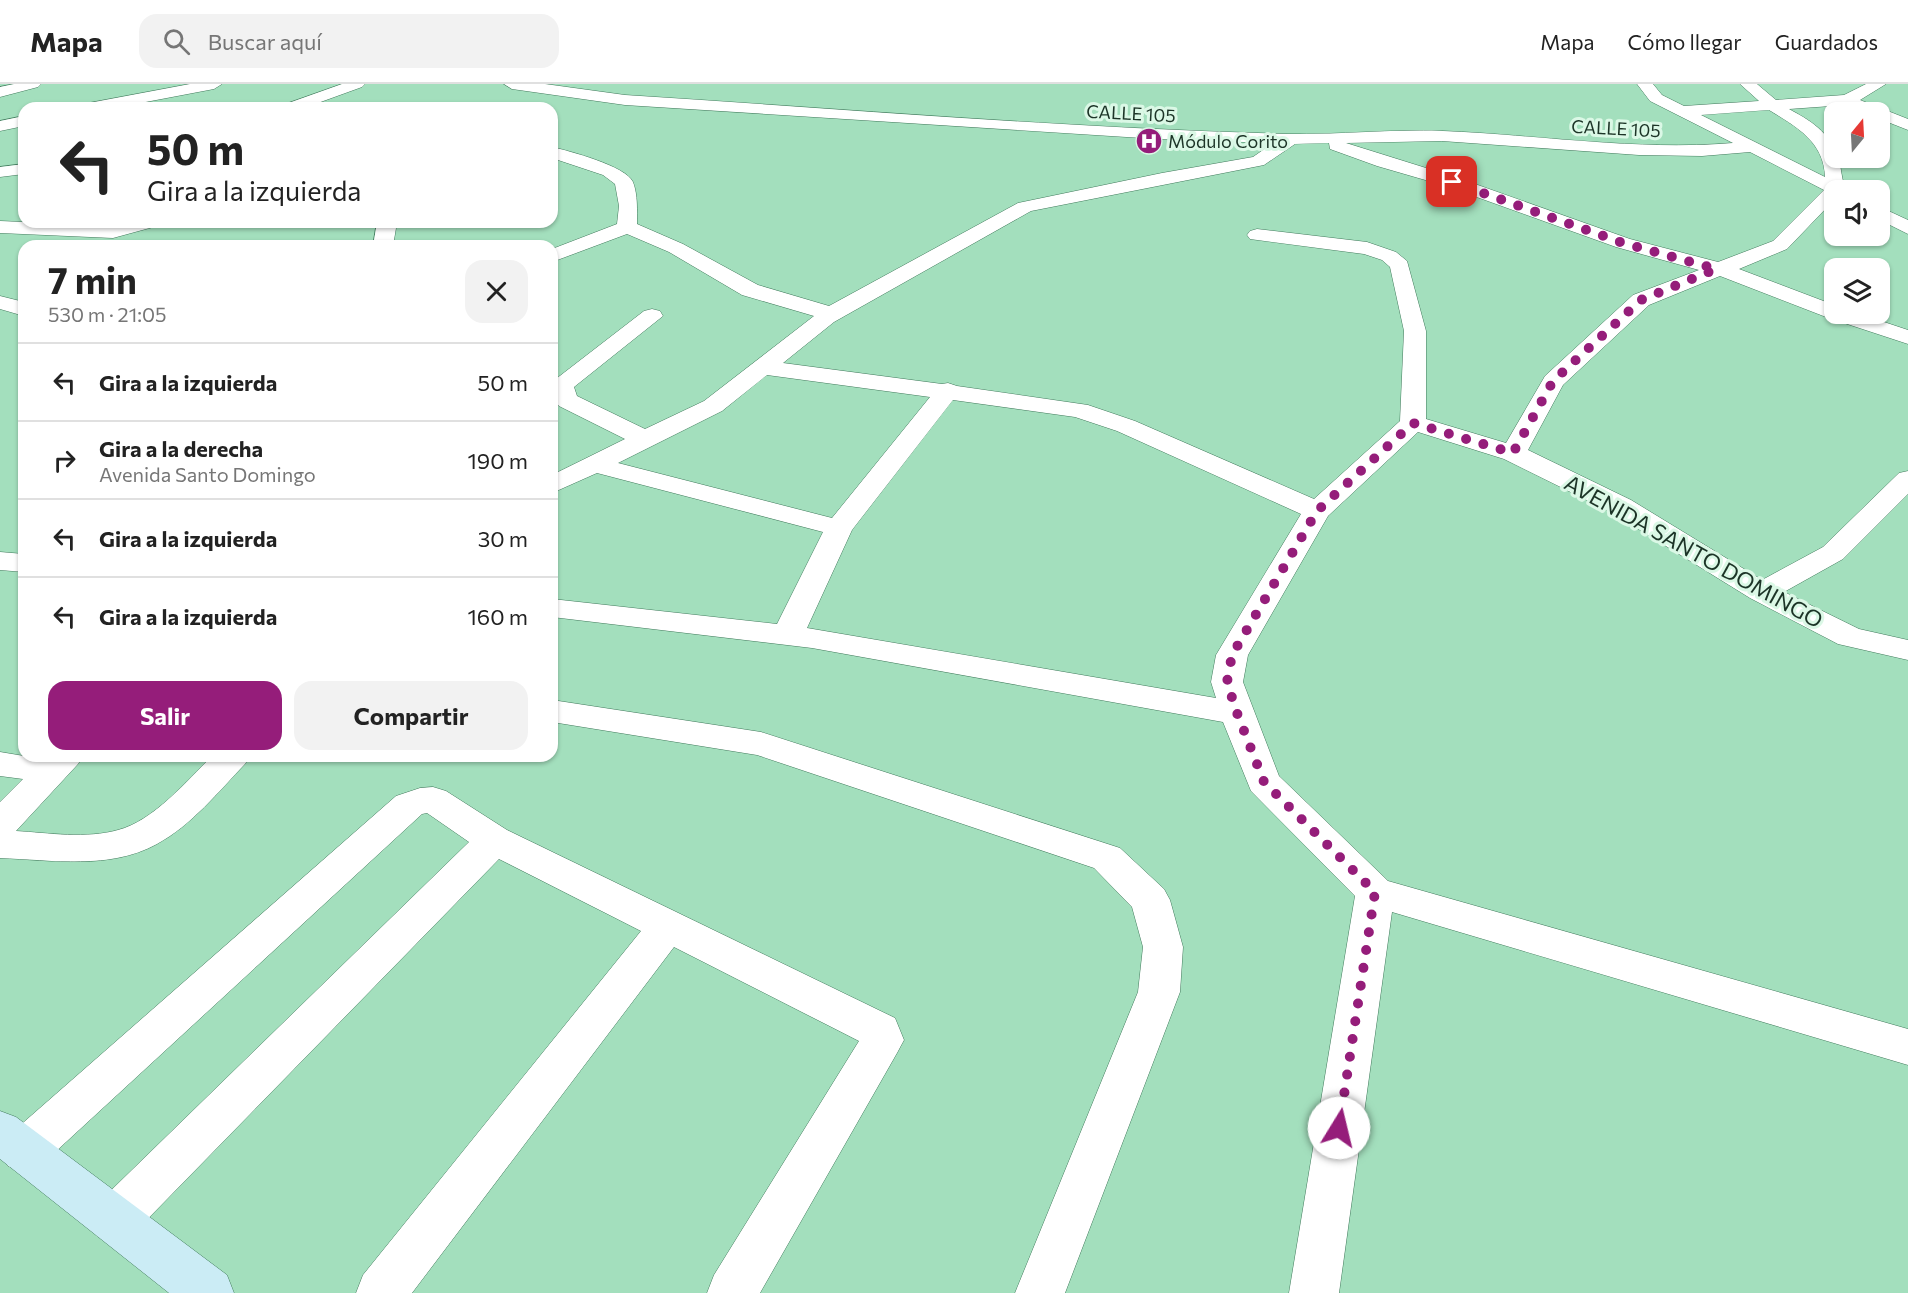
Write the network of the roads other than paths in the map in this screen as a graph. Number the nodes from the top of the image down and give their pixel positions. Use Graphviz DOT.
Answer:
graph roads {
  1 [pos="33,84"];
  2 [pos="214,84"];
  3 [pos="357,84"];
  4 [pos="512,84"];
  5 [pos="1645,84"];
  6 [pos="1748,84"];
  7 [pos="1878,84"];
  8 [pos="99,88"];
  9 [pos="0,92"];
  10 [pos="131,100"];
  11 [pos="1846,100"];
  12 [pos="120,102"];
  13 [pos="137,102"];
  14 [pos="306,102"];
  15 [pos="1851,102"];
  16 [pos="1775,107"];
  17 [pos="1682,111"];
  18 [pos="1890,118"];
  19 [pos="18,123"];
  20 [pos="1908,125"];
  21 [pos="0,126"];
  22 [pos="1291,139"];
  23 [pos="1320,139"];
  24 [pos="1750,147"];
  25 [pos="558,154"];
  26 [pos="18,170"];
  27 [pos="0,171"];
  28 [pos="1835,180"];
  29 [pos="1824,184"];
  30 [pos="1824,202"];
  31 [pos="1890,218"];
  32 [pos="0,227"];
  33 [pos="627,227"];
  34 [pos="140,228"];
  35 [pos="1908,228"];
  36 [pos="1257,235"];
  37 [pos="121,239"];
  38 [pos="558,254"];
  39 [pos="1716,269"];
  40 [pos="0,302"];
  41 [pos="18,307"];
  42 [pos="1824,308"];
  43 [pos="832,314"];
  44 [pos="652,316"];
  45 [pos="1870,324"];
  46 [pos="1908,337"];
  47 [pos="763,367"];
  48 [pos="948,390"];
  49 [pos="1413,423"];
  50 [pos="645,439"];
  51 [pos="1513,453"];
  52 [pos="594,464"];
  53 [pos="1908,479"];
  54 [pos="558,482"];
  55 [pos="1317,511"];
  56 [pos="839,528"];
  57 [pos="0,561"];
  58 [pos="18,562"];
  59 [pos="1761,592"];
  60 [pos="558,609"];
  61 [pos="788,635"];
  62 [pos="1908,651"];
  63 [pos="558,712"];
  64 [pos="1237,713"];
  65 [pos="228,762"];
  66 [pos="59,763"];
  67 [pos="0,764"];
  68 [pos="0,825"];
  69 [pos="495,840"];
  70 [pos="0,844"];
  71 [pos="1375,892"];
  72 [pos="668,926"];
  73 [pos="1908,1047"];
  74 [pos="12,1142"];
  75 [pos="114,1220"];
  76 [pos="209,1293"];
  77 [pos="381,1293"];
  78 [pos="732,1293"];
  79 [pos="1040,1293"];
  80 [pos="1314,1293"];
  1 -- 9 [label="street"];
  2 -- 10 [label="street"];
  3 -- 14 [label="street"];
  4 -- 22 [label="street, CALLE 105"];
  5 -- 17 [label="street"];
  6 -- 16 [label="street"];
  7 -- 11 [label="street"];
  8 -- 10 [label="street"];
  10 -- 12 [label="street"];
  10 -- 13 [label="street"];
  11 -- 15 [label="street"];
  11 -- 16 [label="street"];
  16 -- 17 [label="street"];
  16 -- 28 [label="street"];
  17 -- 24 [label="street"];
  18 -- 20 [label="street"];
  19 -- 21 [label="street"];
  22 -- 23 [label="street, CALLE 105"];
  22 -- 43 [label="street"];
  23 -- 24 [label="street, CALLE 105"];
  23 -- 39 [label="street"];
  24 -- 29 [label="street"];
  25 -- 33 [label="street"];
  26 -- 27 [label="street"];
  30 -- 39 [label="street"];
  31 -- 35 [label="street"];
  32 -- 37 [label="street"];
  33 -- 38 [label="street"];
  33 -- 43 [label="street"];
  34 -- 37 [label="street"];
  36 -- 49 [label="street"];
  39 -- 42 [label="street"];
  39 -- 51 [label="street"];
  40 -- 41 [label="street"];
  43 -- 47 [label="street"];
  44 -- 50 [label="street"];
  45 -- 46 [label="street"];
  47 -- 48 [label="street"];
  47 -- 50 [label="street"];
  48 -- 55 [label="street"];
  48 -- 56 [label="street"];
  49 -- 51 [label="street, AVENIDA SANTO DOMINGO"];
  49 -- 55 [label="street"];
  50 -- 52 [label="street"];
  51 -- 59 [label="street, AVENIDA SANTO DOMINGO"];
  52 -- 54 [label="street"];
  52 -- 56 [label="street"];
  53 -- 59 [label="street"];
  55 -- 64 [label="street"];
  56 -- 61 [label="street"];
  57 -- 58 [label="street"];
  59 -- 62 [label="street, AVENIDA SANTO DOMINGO"];
  60 -- 61 [label="street"];
  61 -- 64 [label="street"];
  63 -- 79 [label="street"];
  64 -- 71 [label="street"];
  65 -- 70 [label="street"];
  66 -- 67 [label="street"];
  66 -- 68 [label="street"];
  69 -- 72 [label="street"];
  69 -- 74 [label="street"];
  69 -- 75 [label="street"];
  71 -- 73 [label="street"];
  71 -- 80 [label="street"];
  72 -- 77 [label="street"];
  72 -- 78 [label="street"];
  74 -- 75 [label="street"];
  75 -- 76 [label="street"];
}
